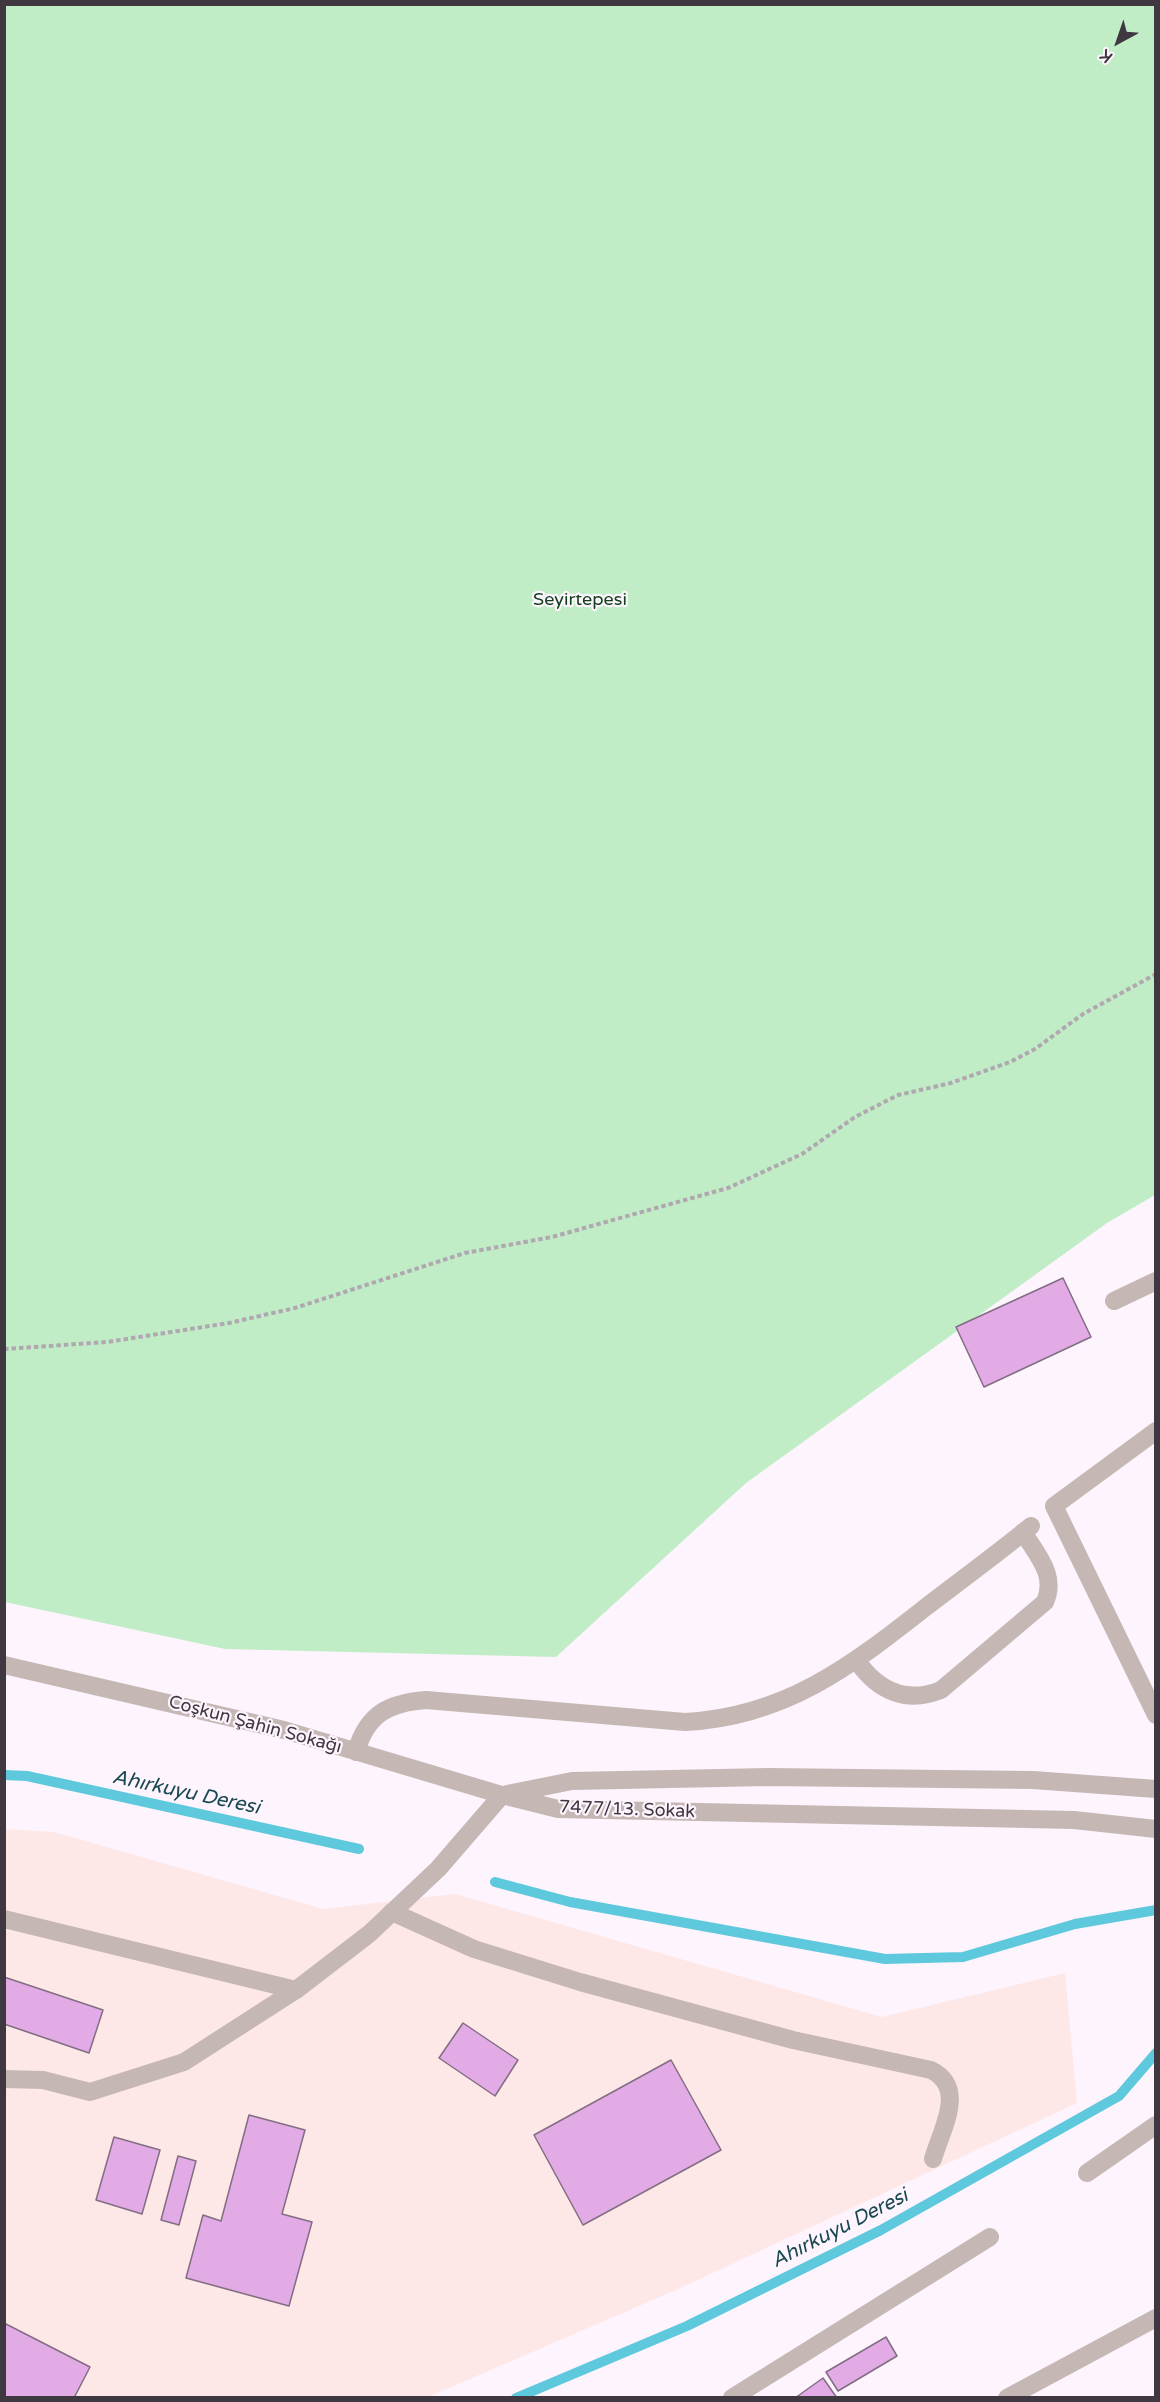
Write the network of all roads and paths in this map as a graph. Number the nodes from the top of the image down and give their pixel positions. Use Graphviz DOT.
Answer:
graph roads {
  1 [pos="1155,974"];
  2 [pos="1155,1281"];
  3 [pos="1114,1301"];
  4 [pos="4,1349"];
  5 [pos="1155,1431"];
  6 [pos="857,1661"];
  7 [pos="4,1665"];
  8 [pos="1155,1715"];
  9 [pos="356,1752"];
  10 [pos="1155,1790"];
  11 [pos="502,1795"];
  12 [pos="1155,1829"];
  13 [pos="392,1912"];
  14 [pos="4,1919"];
  15 [pos="296,1990"];
  16 [pos="4,2079"];
  17 [pos="1155,2125"];
  18 [pos="933,2158"];
  19 [pos="1087,2173"];
  20 [pos="990,2237"];
  21 [pos="1155,2318"];
  22 [pos="732,2397"];
  23 [pos="1007,2397"];
  1 -- 4 [label="path"];
  2 -- 3 [label="street"];
  5 -- 8 [label="street"];
  6 -- 6 [label="street"];
  6 -- 9 [label="street"];
  7 -- 9 [label="street, Coşkun Şahin Sokağı"];
  9 -- 11 [label="street, Coşkun Şahin Sokağı"];
  10 -- 11 [label="street, 7477/13. Sokak"];
  11 -- 12 [label="street, 7477/13. Sokak"];
  11 -- 13 [label="street"];
  13 -- 15 [label="street"];
  13 -- 18 [label="street"];
  14 -- 15 [label="street"];
  15 -- 16 [label="street"];
  17 -- 19 [label="street"];
  20 -- 22 [label="street"];
  21 -- 23 [label="street"];
}
